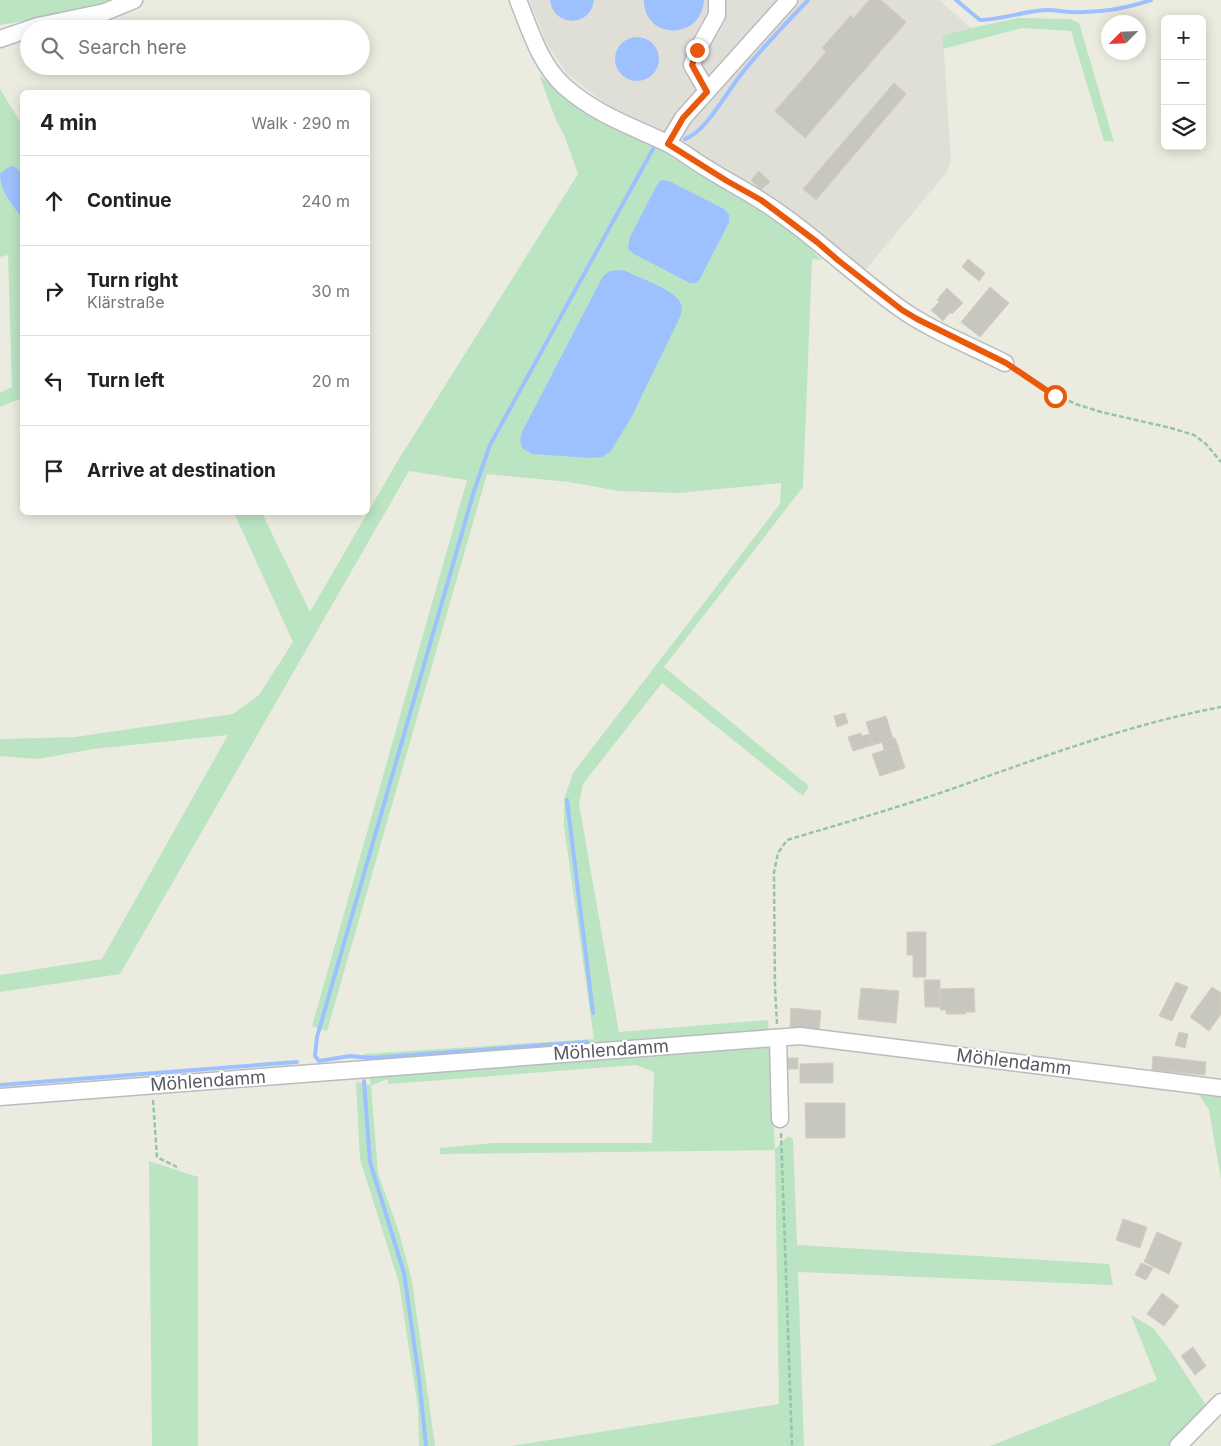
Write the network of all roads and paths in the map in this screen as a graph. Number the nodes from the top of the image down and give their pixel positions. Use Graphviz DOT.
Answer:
graph roads {
  1 [pos="134,0"];
  2 [pos="518,0"];
  3 [pos="717,0"];
  4 [pos="789,0"];
  5 [pos="67,20"];
  6 [pos="20,32"];
  7 [pos="0,39"];
  8 [pos="707,92"];
  9 [pos="668,144"];
  10 [pos="1006,363"];
  11 [pos="1221,462"];
  12 [pos="1221,707"];
  13 [pos="778,1038"];
  14 [pos="152,1086"];
  15 [pos="1221,1088"];
  16 [pos="0,1097"];
  17 [pos="780,1119"];
  18 [pos="177,1167"];
  19 [pos="1221,1402"];
  20 [pos="792,1446"];
  21 [pos="1178,1446"];
  1 -- 5 [label="street"];
  2 -- 9 [label="street"];
  3 -- 8 [label="street"];
  4 -- 8 [label="street"];
  6 -- 7 [label="street"];
  8 -- 9 [label="street"];
  9 -- 10 [label="street"];
  10 -- 11 [label="path"];
  12 -- 13 [label="path"];
  13 -- 14 [label="street, Möhlendamm"];
  13 -- 15 [label="street, Möhlendamm"];
  13 -- 17 [label="street"];
  14 -- 16 [label="street, Möhlendamm"];
  14 -- 18 [label="path"];
  17 -- 20 [label="path"];
  19 -- 21 [label="street"];
}
